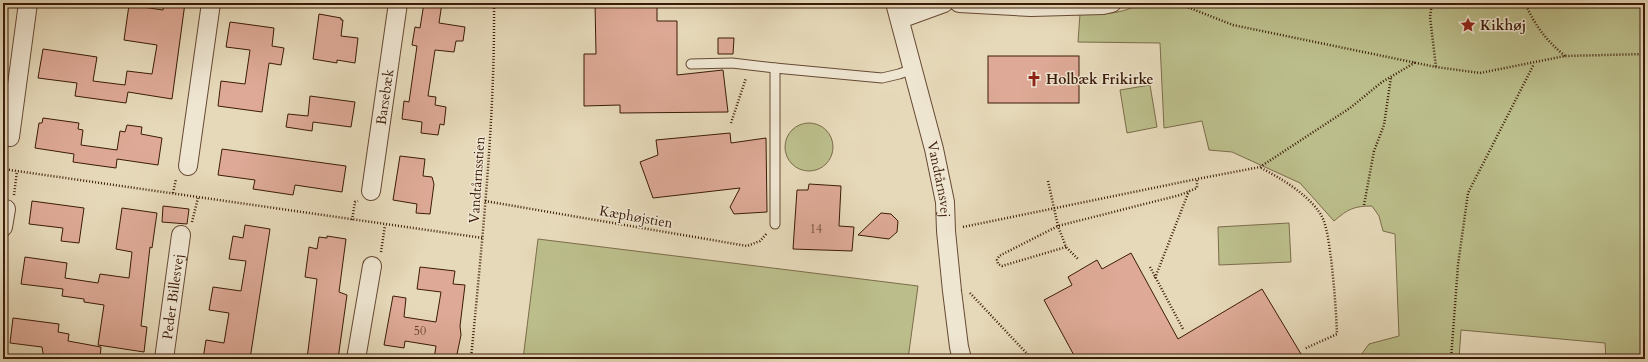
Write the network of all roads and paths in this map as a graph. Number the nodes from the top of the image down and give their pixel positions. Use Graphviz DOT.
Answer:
graph roads {
  1 [pos="28,3"];
  2 [pos="212,3"];
  3 [pos="398,3"];
  4 [pos="494,3"];
  5 [pos="944,3"];
  6 [pos="959,3"];
  7 [pos="1112,3"];
  8 [pos="1178,3"];
  9 [pos="1432,3"];
  10 [pos="1525,3"];
  11 [pos="897,11"];
  12 [pos="1645,54"];
  13 [pos="1565,56"];
  14 [pos="1416,62"];
  15 [pos="1534,63"];
  16 [pos="691,64"];
  17 [pos="751,65"];
  18 [pos="1436,67"];
  19 [pos="775,68"];
  20 [pos="913,69"];
  21 [pos="1391,77"];
  22 [pos="731,123"];
  23 [pos="10,137"];
  24 [pos="188,166"];
  25 [pos="1260,168"];
  26 [pos="3,169"];
  27 [pos="1197,179"];
  28 [pos="1048,181"];
  29 [pos="371,191"];
  30 [pos="1190,191"];
  31 [pos="198,198"];
  32 [pos="485,201"];
  33 [pos="1364,205"];
  34 [pos="6,209"];
  35 [pos="1054,209"];
  36 [pos="775,224"];
  37 [pos="385,226"];
  38 [pos="1058,226"];
  39 [pos="3,227"];
  40 [pos="946,231"];
  41 [pos="181,235"];
  42 [pos="483,238"];
  43 [pos="1066,247"];
  44 [pos="1079,260"];
  45 [pos="372,266"];
  46 [pos="1150,267"];
  47 [pos="1155,278"];
  48 [pos="952,291"];
  49 [pos="1183,329"];
  50 [pos="1304,349"];
  51 [pos="164,359"];
  52 [pos="356,359"];
  53 [pos="471,359"];
  54 [pos="962,359"];
  55 [pos="1032,359"];
  56 [pos="1451,359"];
  1 -- 23 [label="street"];
  2 -- 24 [label="street"];
  3 -- 29 [label="street, Barsebæk"];
  4 -- 32 [label="path, Vandtårnsstien"];
  5 -- 11 [label="street"];
  6 -- 7 [label="street"];
  8 -- 14 [label="path"];
  9 -- 18 [label="path"];
  10 -- 13 [label="path"];
  11 -- 20 [label="street, Vandtårnsvej"];
  12 -- 13 [label="path"];
  13 -- 15 [label="path"];
  14 -- 18 [label="path"];
  14 -- 21 [label="path"];
  15 -- 18 [label="path"];
  15 -- 56 [label="path"];
  16 -- 17 [label="lane"];
  17 -- 19 [label="lane"];
  17 -- 22 [label="path"];
  19 -- 20 [label="lane"];
  19 -- 36 [label="lane"];
  20 -- 40 [label="street, Vandtårnsvej"];
  21 -- 25 [label="path"];
  21 -- 33 [label="path"];
  25 -- 27 [label="path"];
  25 -- 50 [label="path"];
  26 -- 31 [label="path"];
  27 -- 30 [label="path"];
  27 -- 35 [label="path"];
  28 -- 35 [label="path"];
  30 -- 38 [label="path"];
  30 -- 47 [label="path"];
  31 -- 37 [label="path"];
  31 -- 41 [label="path"];
  32 -- 36 [label="path, Kæphøjstien"];
  32 -- 42 [label="path, Vandtårnsstien"];
  34 -- 39 [label="street"];
  35 -- 38 [label="path"];
  35 -- 40 [label="path"];
  37 -- 42 [label="path"];
  37 -- 45 [label="path"];
  38 -- 43 [label="path"];
  38 -- 43 [label="path"];
  40 -- 48 [label="street, Vandtårnsvej"];
  41 -- 51 [label="street, Peder Billesvej"];
  42 -- 53 [label="path, Vandtårnsstien"];
  43 -- 44 [label="path"];
  45 -- 52 [label="street"];
  46 -- 47 [label="path"];
  47 -- 49 [label="path"];
  48 -- 54 [label="street, Vandtårnsvej"];
  48 -- 55 [label="path"];
}
